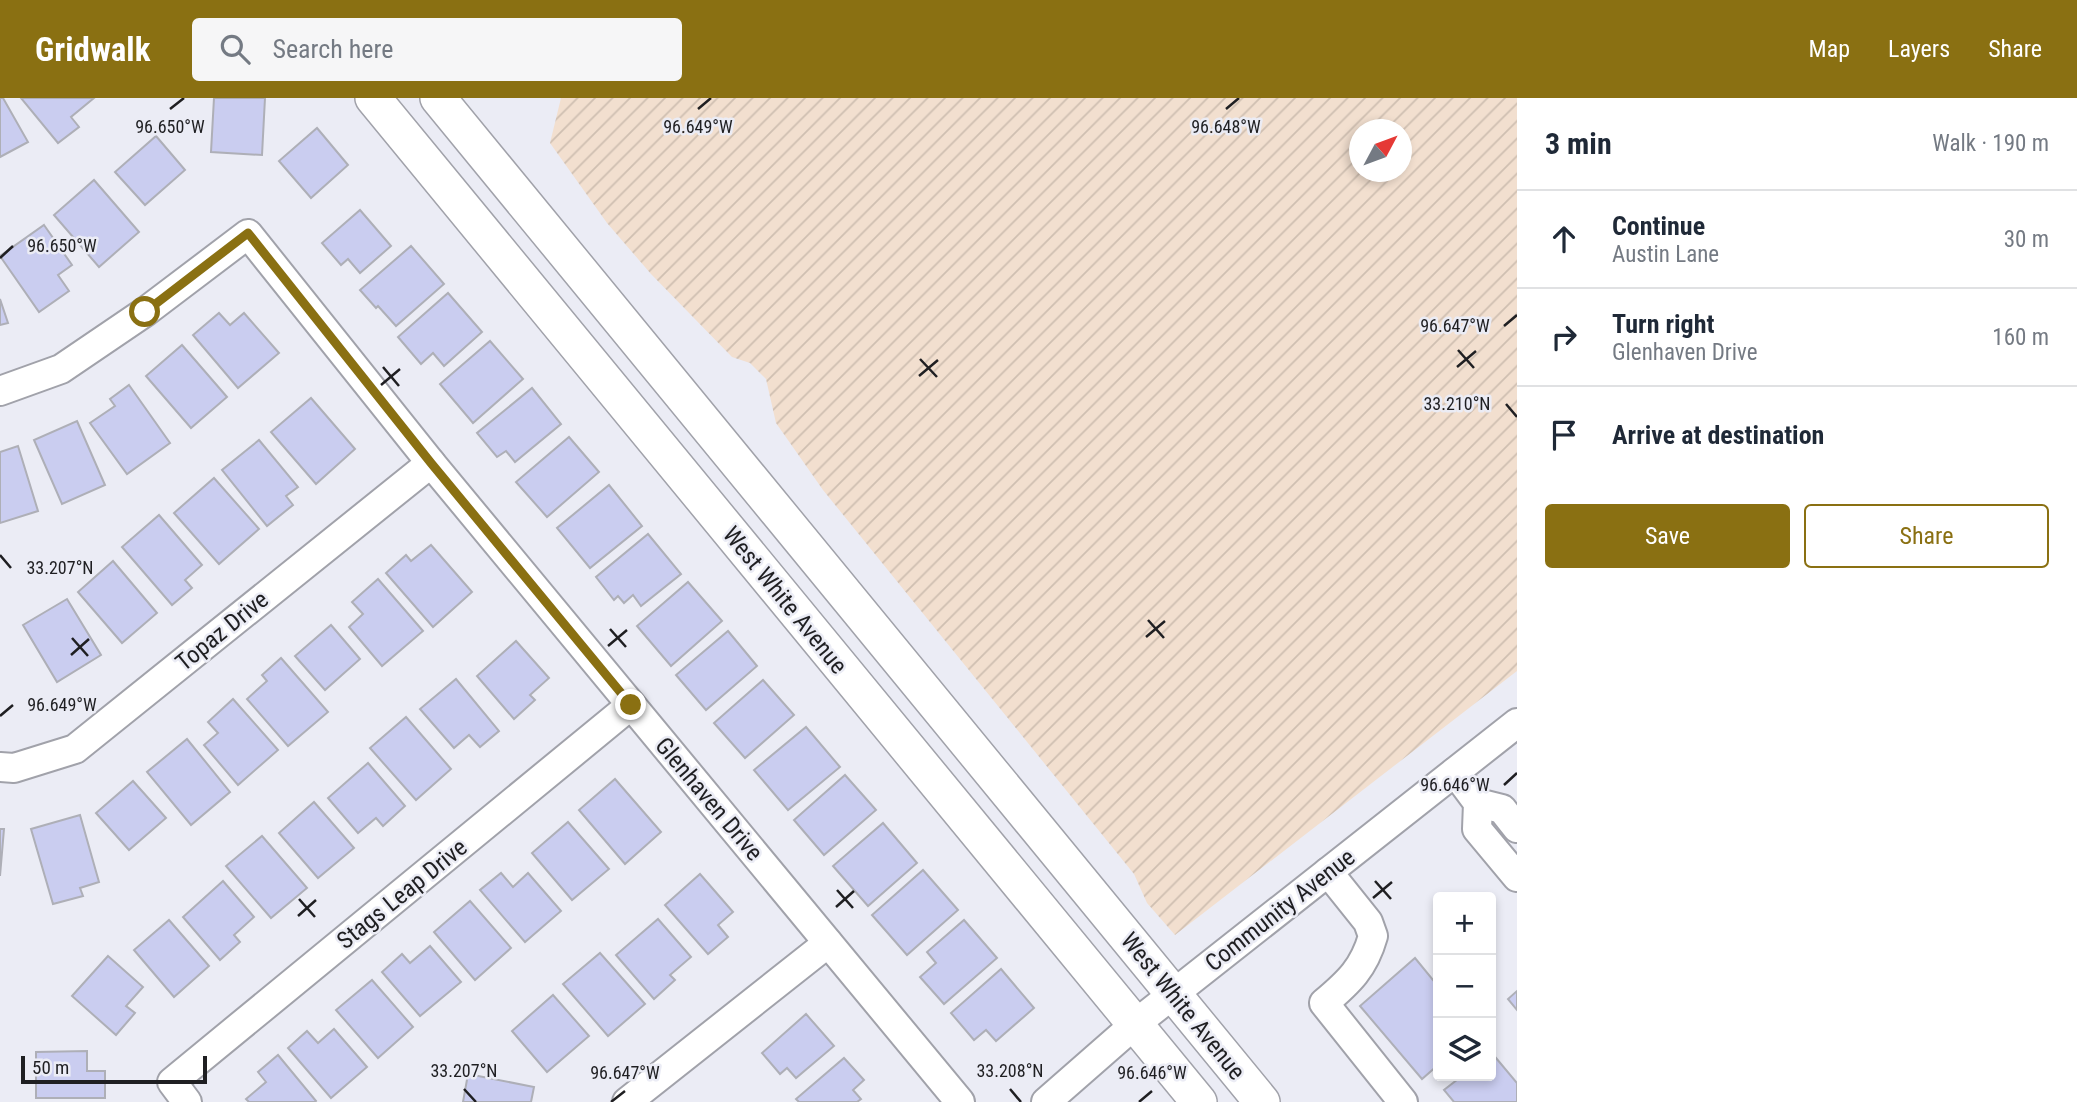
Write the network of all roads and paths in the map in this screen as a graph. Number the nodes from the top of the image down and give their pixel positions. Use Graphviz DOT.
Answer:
graph roads {
  1 [pos="373,98"];
  2 [pos="438,98"];
  3 [pos="0,391"];
  4 [pos="431,463"];
  5 [pos="631,705"];
  6 [pos="1517,723"];
  7 [pos="0,766"];
  8 [pos="1455,772"];
  9 [pos="1478,803"];
  10 [pos="1517,828"];
  11 [pos="1328,872"];
  12 [pos="1517,877"];
  13 [pos="828,943"];
  14 [pos="1173,994"];
  15 [pos="1134,1025"];
  16 [pos="180,1092"];
  17 [pos="627,1102"];
  18 [pos="960,1102"];
  19 [pos="1046,1102"];
  20 [pos="1199,1102"];
  21 [pos="1262,1102"];
  22 [pos="1403,1102"];
  1 -- 15 [label="main road, West White Avenue"];
  2 -- 14 [label="main road, West White Avenue"];
  3 -- 4 [label="street, Glenhaven Drive"];
  4 -- 5 [label="street, Glenhaven Drive"];
  4 -- 7 [label="street, Topaz Drive"];
  5 -- 13 [label="street, Glenhaven Drive"];
  5 -- 16 [label="street, Stags Leap Drive"];
  6 -- 8 [label="street, Community Avenue"];
  8 -- 9 [label="street"];
  8 -- 11 [label="street, Community Avenue"];
  9 -- 10 [label="street"];
  9 -- 12 [label="street"];
  11 -- 14 [label="street, Community Avenue"];
  11 -- 22 [label="street"];
  13 -- 17 [label="street"];
  13 -- 18 [label="street, Glenhaven Drive"];
  14 -- 15 [label="street, Community Avenue"];
  14 -- 21 [label="main road, West White Avenue"];
  15 -- 19 [label="street, Community Avenue"];
  15 -- 20 [label="main road, West White Avenue"];
}
